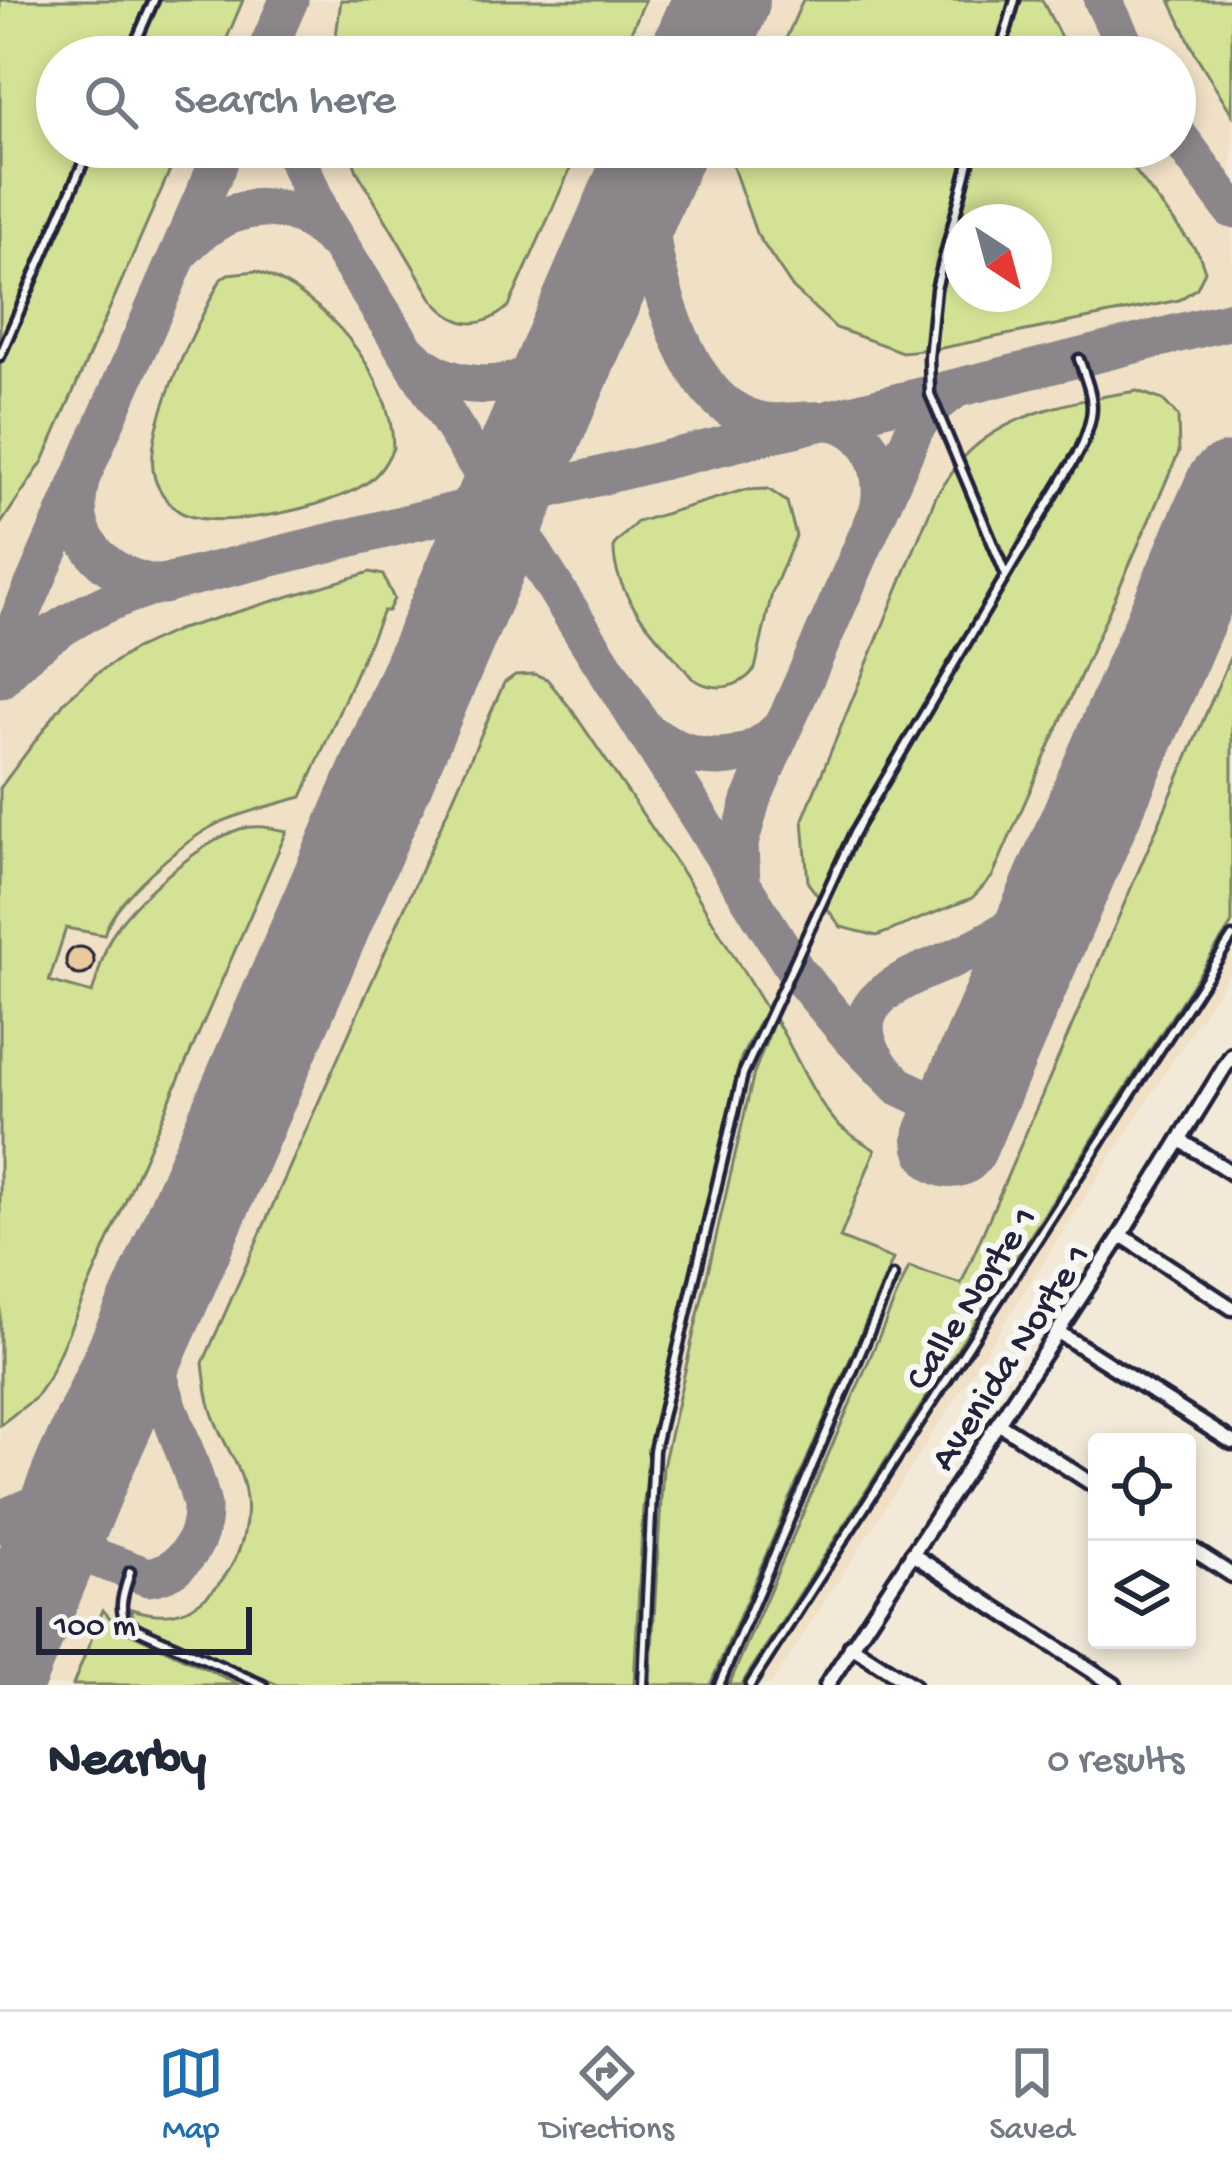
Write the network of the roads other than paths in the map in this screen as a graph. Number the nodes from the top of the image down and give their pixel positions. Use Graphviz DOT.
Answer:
graph roads {
  1 [pos="154,0"];
  2 [pos="1015,0"];
  3 [pos="138,36"];
  4 [pos="1005,36"];
  5 [pos="81,168"];
  6 [pos="968,168"];
  7 [pos="0,356"];
  8 [pos="1079,359"];
  9 [pos="1005,574"];
  10 [pos="1232,937"];
  11 [pos="1232,1055"];
  12 [pos="1180,1140"];
  13 [pos="1232,1173"];
  14 [pos="1121,1235"];
  15 [pos="893,1276"];
  16 [pos="1232,1308"];
  17 [pos="1058,1332"];
  18 [pos="998,1423"];
  19 [pos="1232,1442"];
  20 [pos="1088,1481"];
  21 [pos="1196,1552"];
  22 [pos="912,1554"];
  23 [pos="130,1573"];
  24 [pos="1232,1575"];
  25 [pos="851,1646"];
  26 [pos="263,1685"];
  27 [pos="643,1685"];
  28 [pos="719,1685"];
  29 [pos="750,1685"];
  30 [pos="827,1685"];
  31 [pos="912,1685"];
  32 [pos="1114,1685"];
  1 -- 3 [label="lane"];
  2 -- 4 [label="lane"];
  5 -- 7 [label="lane"];
  6 -- 9 [label="lane"];
  8 -- 9 [label="lane"];
  9 -- 27 [label="lane"];
  10 -- 29 [label="lane, Calle Norte 1"];
  11 -- 12 [label="street, Avenida Norte 1"];
  12 -- 13 [label="street"];
  12 -- 14 [label="street, Avenida Norte 1"];
  14 -- 16 [label="street"];
  14 -- 17 [label="street, Avenida Norte 1"];
  15 -- 28 [label="lane"];
  17 -- 18 [label="street, Avenida Norte 1"];
  17 -- 19 [label="street"];
  18 -- 20 [label="street"];
  18 -- 22 [label="street, Avenida Norte 1"];
  21 -- 24 [label="street"];
  22 -- 25 [label="street, Avenida Norte 1"];
  22 -- 32 [label="street"];
  23 -- 26 [label="lane"];
  25 -- 30 [label="street, Avenida Norte 1"];
  25 -- 31 [label="street"];
}
